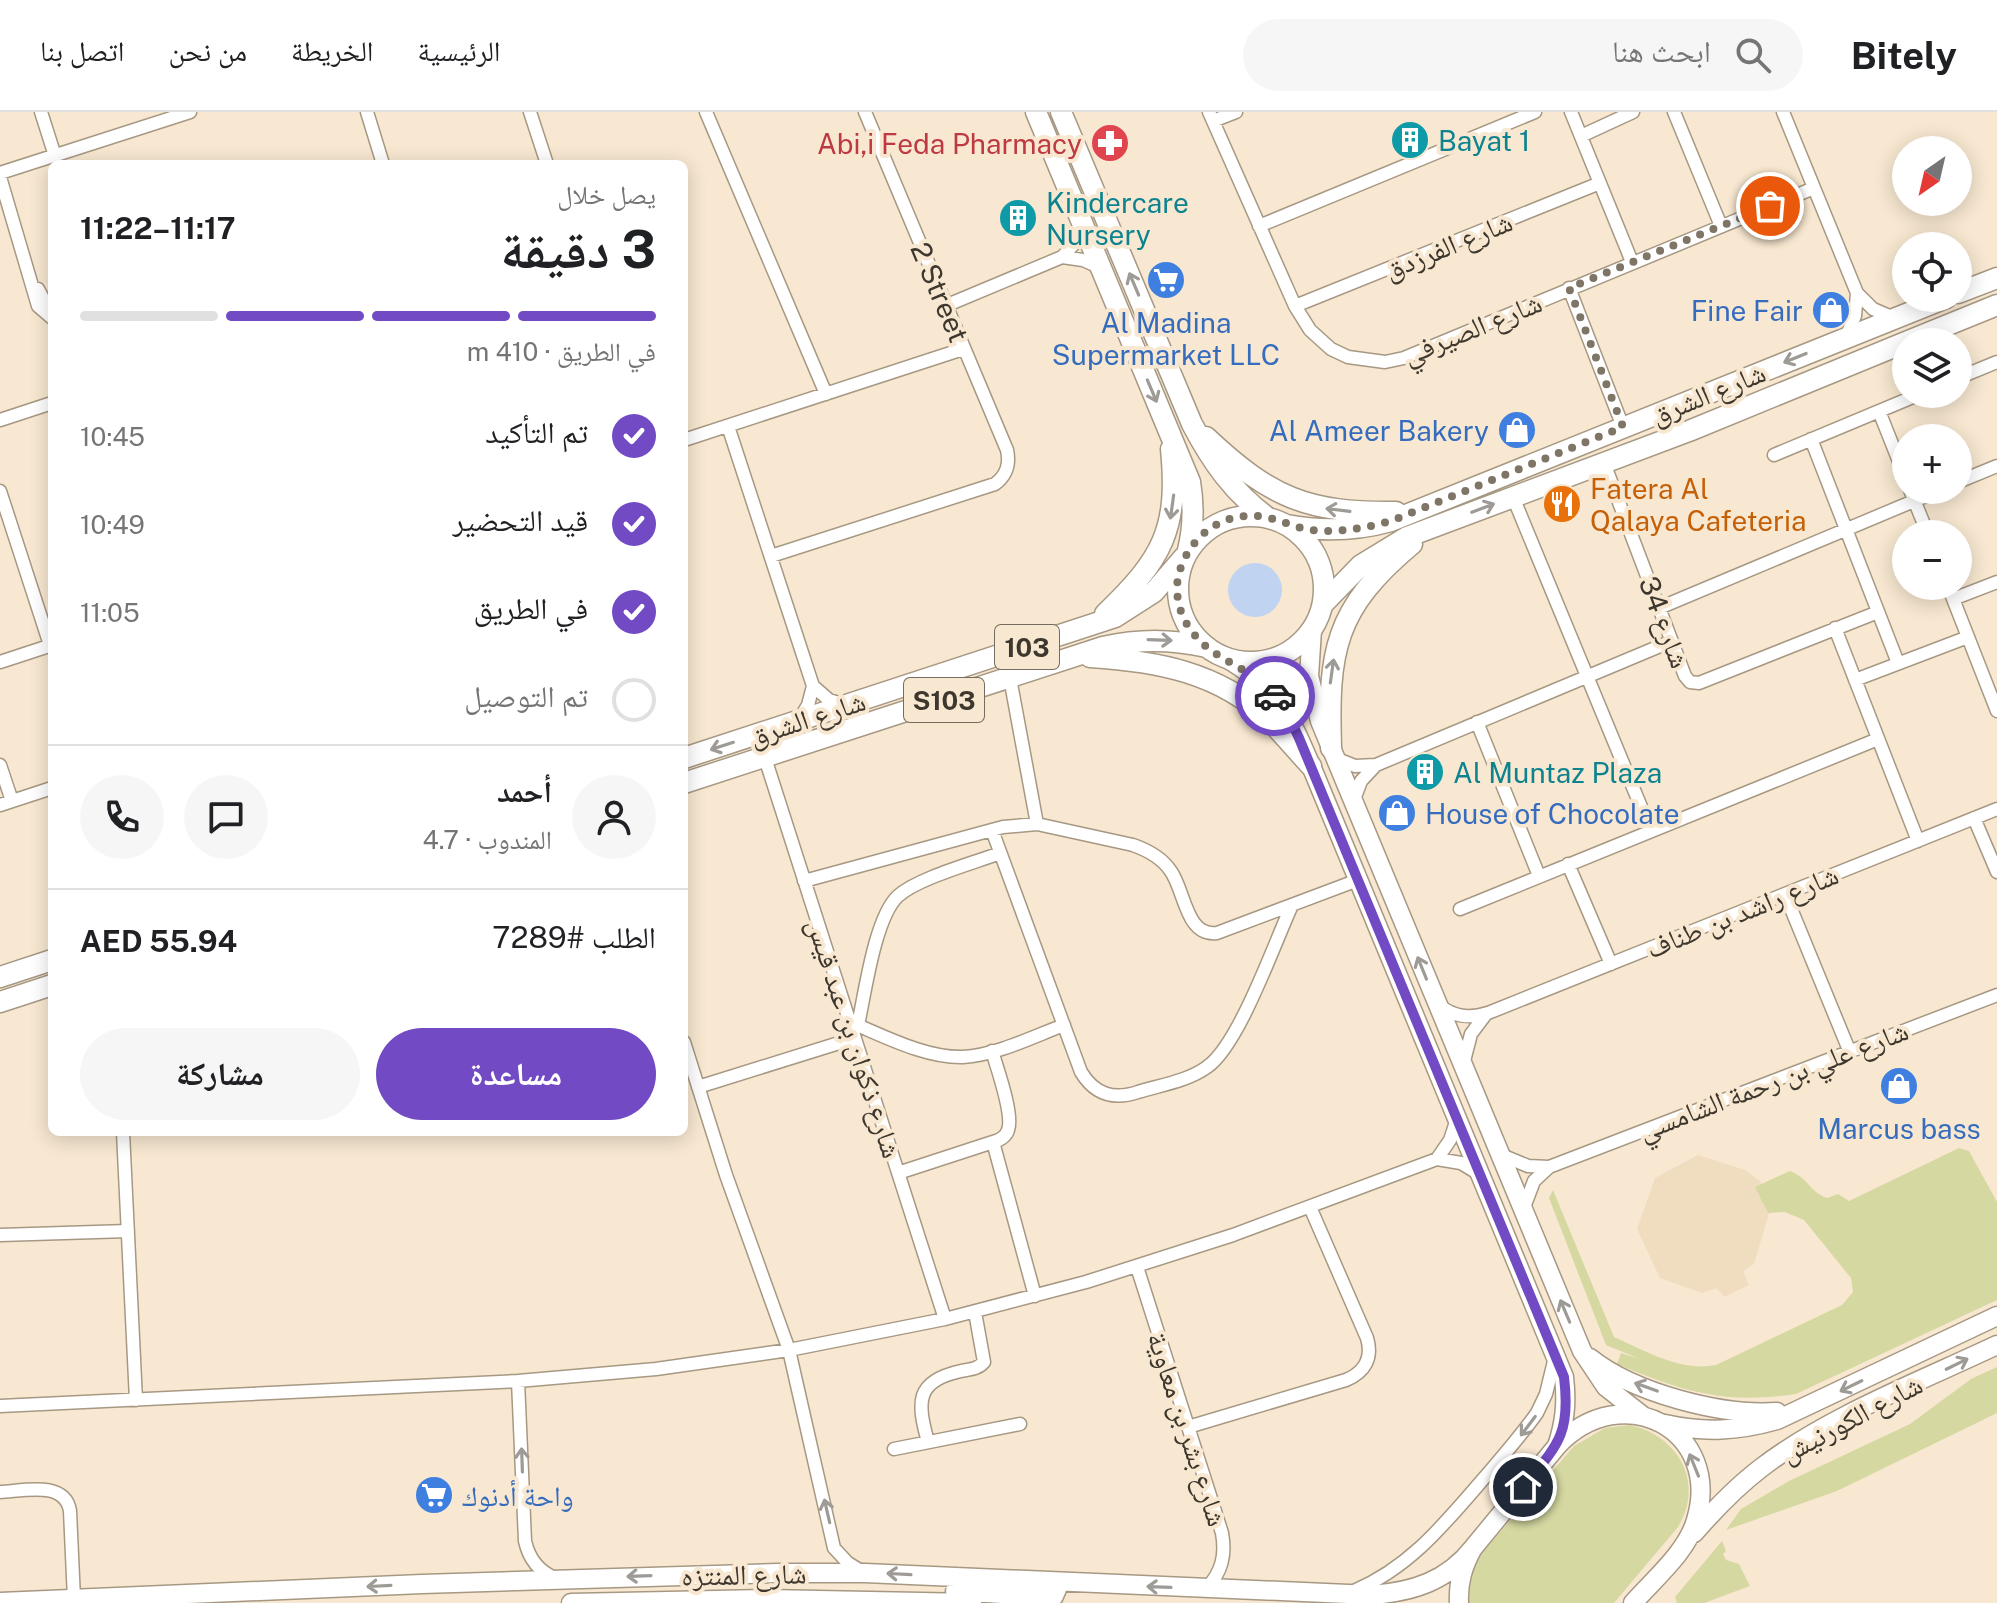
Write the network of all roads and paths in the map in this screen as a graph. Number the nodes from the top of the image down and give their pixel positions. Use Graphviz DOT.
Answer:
graph roads {
  1 [pos="41,112"];
  2 [pos="190,112"];
  3 [pos="367,112"];
  4 [pos="530,112"];
  5 [pos="706,112"];
  6 [pos="865,112"];
  7 [pos="1036,112"];
  8 [pos="1061,112"];
  9 [pos="1236,112"];
  10 [pos="1535,112"];
  11 [pos="1571,112"];
  12 [pos="1633,112"];
  13 [pos="1674,112"];
  14 [pos="1783,112"];
  15 [pos="1211,117"];
  16 [pos="1581,136"];
  17 [pos="55,156"];
  18 [pos="382,160"];
  19 [pos="546,160"];
  20 [pos="0,175"];
  21 [pos="1600,183"];
  22 [pos="1814,188"];
  23 [pos="1083,224"];
  24 [pos="1259,226"];
  25 [pos="1721,226"];
  26 [pos="1062,257"];
  27 [pos="1632,262"];
  28 [pos="1101,268"];
  29 [pos="31,276"];
  30 [pos="1997,278"];
  31 [pos="1569,288"];
  32 [pos="1972,288"];
  33 [pos="1857,293"];
  34 [pos="48,304"];
  35 [pos="1997,305"];
  36 [pos="945,306"];
  37 [pos="1295,306"];
  38 [pos="1910,312"];
  39 [pos="48,315"];
  40 [pos="1894,318"];
  41 [pos="1940,328"];
  42 [pos="1846,337"];
  43 [pos="1892,348"];
  44 [pos="963,349"];
  45 [pos="1997,362"];
  46 [pos="1972,372"];
  47 [pos="826,394"];
  48 [pos="48,404"];
  49 [pos="1892,406"];
  50 [pos="1879,411"];
  51 [pos="0,420"];
  52 [pos="1192,424"];
  53 [pos="728,426"];
  54 [pos="1623,427"];
  55 [pos="1169,429"];
  56 [pos="688,439"];
  57 [pos="1811,439"];
  58 [pos="1892,444"];
  59 [pos="1774,455"];
  60 [pos="1604,463"];
  61 [pos="1997,466"];
  62 [pos="1972,476"];
  63 [pos="0,491"];
  64 [pos="1513,497"];
  65 [pos="1895,504"];
  66 [pos="1416,512"];
  67 [pos="1277,521"];
  68 [pos="1432,528"];
  69 [pos="1846,529"];
  70 [pos="1186,554"];
  71 [pos="771,556"];
  72 [pos="1997,582"];
  73 [pos="1972,592"];
  74 [pos="1953,600"];
  75 [pos="1323,604"];
  76 [pos="1659,608"];
  77 [pos="1878,612"];
  78 [pos="1094,625"];
  79 [pos="1835,628"];
  80 [pos="1312,630"];
  81 [pos="48,636"];
  82 [pos="1968,637"];
  83 [pos="1672,641"];
  84 [pos="48,646"];
  85 [pos="1215,652"];
  86 [pos="1078,656"];
  87 [pos="0,662"];
  88 [pos="1898,663"];
  89 [pos="1587,676"];
  90 [pos="1010,678"];
  91 [pos="1855,680"];
  92 [pos="813,686"];
  93 [pos="1994,697"];
  94 [pos="849,705"];
  95 [pos="1997,711"];
  96 [pos="797,721"];
  97 [pos="1477,722"];
  98 [pos="1878,739"];
  99 [pos="1333,753"];
  100 [pos="688,756"];
  101 [pos="688,758"];
  102 [pos="765,758"];
  103 [pos="0,765"];
  104 [pos="1376,765"];
  105 [pos="1311,766"];
  106 [pos="688,779"];
  107 [pos="688,781"];
  108 [pos="48,789"];
  109 [pos="1353,802"];
  110 [pos="6,803"];
  111 [pos="1997,809"];
  112 [pos="1974,818"];
  113 [pos="1037,824"];
  114 [pos="992,830"];
  115 [pos="1651,831"];
  116 [pos="1918,841"];
  117 [pos="1000,853"];
  118 [pos="1568,864"];
  119 [pos="1997,872"];
  120 [pos="1539,876"];
  121 [pos="1358,880"];
  122 [pos="804,881"];
  123 [pos="1785,894"];
  124 [pos="1292,905"];
  125 [pos="1460,909"];
  126 [pos="48,963"];
  127 [pos="1611,964"];
  128 [pos="48,965"];
  129 [pos="0,977"];
  130 [pos="48,987"];
  131 [pos="1997,995"];
  132 [pos="0,1002"];
  133 [pos="1437,1004"];
  134 [pos="1488,1013"];
  135 [pos="1064,1025"];
  136 [pos="854,1028"];
  137 [pos="1849,1050"];
  138 [pos="992,1051"];
  139 [pos="688,1055"];
  140 [pos="1465,1073"];
  141 [pos="698,1087"];
  142 [pos="1457,1118"];
  143 [pos="123,1136"];
  144 [pos="993,1142"];
  145 [pos="1499,1154"];
  146 [pos="1437,1159"];
  147 [pos="1549,1167"];
  148 [pos="898,1173"];
  149 [pos="1481,1175"];
  150 [pos="1310,1207"];
  151 [pos="1523,1210"];
  152 [pos="128,1231"];
  153 [pos="0,1235"];
  154 [pos="1137,1267"];
  155 [pos="1035,1296"];
  156 [pos="975,1312"];
  157 [pos="1997,1316"];
  158 [pos="945,1319"];
  159 [pos="1997,1345"];
  160 [pos="789,1350"];
  161 [pos="1582,1351"];
  162 [pos="1556,1354"];
  163 [pos="518,1381"];
  164 [pos="136,1400"];
  165 [pos="0,1406"];
  166 [pos="1804,1408"];
  167 [pos="1643,1416"];
  168 [pos="1662,1423"];
  169 [pos="1020,1424"];
  170 [pos="1188,1427"];
  171 [pos="928,1442"];
  172 [pos="1557,1446"];
  173 [pos="894,1449"];
  174 [pos="0,1492"];
  175 [pos="1684,1544"];
  176 [pos="1473,1548"];
  177 [pos="865,1573"];
  178 [pos="558,1579"];
  179 [pos="1053,1583"];
  180 [pos="1206,1589"];
  181 [pos="1347,1595"];
  182 [pos="74,1599"];
  183 [pos="861,1600"];
  184 [pos="0,1602"];
  185 [pos="571,1603"];
  186 [pos="972,1603"];
  187 [pos="1459,1603"];
  188 [pos="1633,1603"];
  1 -- 17 [label="street"];
  2 -- 17 [label="street"];
  3 -- 18 [label="street"];
  4 -- 19 [label="street"];
  5 -- 47 [label="street"];
  6 -- 36 [label="street, 2 Street"];
  7 -- 23 [label="main road"];
  52 -- 8 [label="main road, one-way"];
  9 -- 15 [label="street"];
  10 -- 24 [label="street"];
  11 -- 16 [label="street"];
  12 -- 16 [label="street"];
  13 -- 25 [label="street"];
  14 -- 22 [label="street"];
  15 -- 24 [label="street, شارع الصيرفي"];
  16 -- 21 [label="street"];
  17 -- 20 [label="street"];
  20 -- 29 [label="street"];
  21 -- 27 [label="street"];
  21 -- 37 [label="street, شارع الفرزدق"];
  22 -- 25 [label="street, شارع الصيرفي"];
  22 -- 33 [label="street"];
  23 -- 26 [label="street"];
  23 -- 28 [label="main road"];
  24 -- 37 [label="street, شارع الصيرفي"];
  25 -- 27 [label="street, شارع الصيرفي"];
  26 -- 28 [label="street"];
  26 -- 36 [label="street"];
  27 -- 31 [label="street, شارع الصيرفي"];
  28 -- 55 [label="main road, one-way"];
  29 -- 34 [label="street"];
  29 -- 39 [label="street"];
  30 -- 32 [label="main road"];
  31 -- 37 [label="street, شارع الصيرفي"];
  31 -- 54 [label="street"];
  33 -- 40 [label="street"];
  33 -- 42 [label="street"];
  35 -- 41 [label="main road, شارع الشرق"];
  36 -- 44 [label="street, 2 Street"];
  38 -- 40 [label="main road, شارع الشرق"];
  40 -- 42 [label="main road, شارع الشرق"];
  42 -- 54 [label="main road, شارع الشرق, one-way"];
  43 -- 60 [label="main road, شارع الشرق"];
  44 -- 47 [label="street"];
  44 -- 71 [label="street, 2 Street"];
  45 -- 46 [label="street"];
  47 -- 53 [label="street"];
  48 -- 51 [label="street"];
  49 -- 50 [label="street"];
  50 -- 57 [label="street"];
  50 -- 58 [label="street"];
  66 -- 52 [label="main road, one-way"];
  52 -- 67 [label="main road"];
  53 -- 56 [label="street"];
  53 -- 71 [label="street"];
  54 -- 66 [label="main road, شارع الشرق"];
  55 -- 70 [label="main road"];
  55 -- 78 [label="main road, one-way"];
  57 -- 59 [label="street"];
  57 -- 69 [label="street"];
  60 -- 64 [label="main road, شارع الشرق"];
  60 -- 76 [label="street, شارع 34"];
  61 -- 62 [label="street"];
  63 -- 81 [label="street"];
  68 -- 64 [label="main road, شارع الشرق, one-way"];
  64 -- 89 [label="street"];
  65 -- 69 [label="street"];
  66 -- 67 [label="main road, شارع الشرق"];
  67 -- 70 [label="main road"];
  67 -- 75 [label="main road"];
  68 -- 75 [label="main road, شارع الشرق"];
  99 -- 68 [label="main road, one-way"];
  69 -- 76 [label="street"];
  69 -- 77 [label="street"];
  70 -- 78 [label="main road, شارع الشرق / 103"];
  70 -- 85 [label="main road"];
  71 -- 92 [label="street"];
  72 -- 73 [label="street"];
  74 -- 82 [label="street"];
  75 -- 80 [label="main road"];
  76 -- 83 [label="street, شارع 34"];
  77 -- 79 [label="street, شارع 34"];
  77 -- 88 [label="street"];
  78 -- 94 [label="main road, شارع الشرق / 103"];
  79 -- 83 [label="street, شارع 34"];
  79 -- 91 [label="street"];
  80 -- 85 [label="main road"];
  80 -- 99 [label="main road"];
  82 -- 88 [label="street"];
  82 -- 93 [label="street"];
  83 -- 89 [label="street"];
  84 -- 87 [label="street"];
  86 -- 85 [label="main road, شارع الشرق / S103, one-way"];
  85 -- 105 [label="main road"];
  86 -- 90 [label="main road, شارع الشرق / S103"];
  86 -- 105 [label="main road"];
  88 -- 91 [label="street"];
  89 -- 97 [label="street"];
  89 -- 115 [label="street"];
  90 -- 102 [label="main road, شارع الشرق / S103"];
  90 -- 113 [label="street"];
  91 -- 98 [label="street"];
  92 -- 94 [label="street"];
  92 -- 96 [label="street"];
  93 -- 95 [label="street"];
  94 -- 96 [label="main road, شارع الشرق"];
  96 -- 100 [label="main road, شارع الشرق, one-way"];
  97 -- 104 [label="street"];
  97 -- 120 [label="street"];
  98 -- 115 [label="street"];
  98 -- 116 [label="street"];
  99 -- 104 [label="street"];
  99 -- 109 [label="main road"];
  101 -- 106 [label="main road"];
  102 -- 107 [label="main road, شارع الشرق / S103"];
  102 -- 122 [label="street, شارع ذكوان بن عبد قيس"];
  103 -- 110 [label="street"];
  104 -- 109 [label="street"];
  105 -- 121 [label="main road"];
  108 -- 110 [label="street"];
  133 -- 109 [label="main road, one-way"];
  111 -- 112 [label="street, شارع راشد بن طناف"];
  112 -- 116 [label="street, شارع راشد بن طناف"];
  112 -- 119 [label="street"];
  113 -- 114 [label="street"];
  113 -- 124 [label="street"];
  114 -- 117 [label="street"];
  114 -- 122 [label="street"];
  115 -- 118 [label="street"];
  116 -- 123 [label="street, شارع راشد بن طناف"];
  117 -- 135 [label="street"];
  117 -- 136 [label="street"];
  118 -- 120 [label="street"];
  118 -- 127 [label="street"];
  120 -- 125 [label="street"];
  121 -- 124 [label="street"];
  121 -- 142 [label="main road"];
  122 -- 136 [label="street, شارع ذكوان بن عبد قيس"];
  123 -- 127 [label="street, شارع راشد بن طناف"];
  123 -- 137 [label="street"];
  124 -- 135 [label="street"];
  126 -- 129 [label="main road"];
  127 -- 134 [label="street, شارع راشد بن طناف"];
  128 -- 130 [label="main road"];
  130 -- 132 [label="main road"];
  131 -- 137 [label="street, شارع علي بن رحمة الشامسي"];
  133 -- 134 [label="street, شارع راشد بن طناف"];
  133 -- 140 [label="main road"];
  134 -- 140 [label="street"];
  135 -- 138 [label="street"];
  136 -- 138 [label="street"];
  136 -- 141 [label="street"];
  136 -- 148 [label="street, شارع ذكوان بن عبد قيس"];
  137 -- 147 [label="street, شارع علي بن رحمة الشامسي"];
  138 -- 144 [label="street"];
  139 -- 141 [label="street"];
  140 -- 145 [label="main road"];
  141 -- 160 [label="street"];
  142 -- 146 [label="street"];
  142 -- 149 [label="main road"];
  143 -- 152 [label="street"];
  144 -- 148 [label="street"];
  144 -- 155 [label="street"];
  145 -- 147 [label="street"];
  145 -- 151 [label="main road"];
  146 -- 149 [label="street"];
  146 -- 150 [label="street"];
  147 -- 151 [label="street"];
  148 -- 158 [label="street, شارع ذكوان بن عبد قيس"];
  149 -- 162 [label="main road"];
  150 -- 154 [label="street"];
  150 -- 170 [label="street"];
  161 -- 151 [label="main road, one-way"];
  152 -- 153 [label="street"];
  152 -- 164 [label="street"];
  154 -- 155 [label="street"];
  154 -- 170 [label="street, شارع بشر بن معاوية"];
  155 -- 156 [label="street"];
  156 -- 158 [label="street"];
  156 -- 171 [label="street"];
  157 -- 166 [label="main road, شارع الكورنيش, one-way"];
  158 -- 160 [label="street"];
  175 -- 159 [label="main road, شارع الكورنيش, one-way"];
  160 -- 163 [label="street"];
  177 -- 160 [label="street, one-way"];
  166 -- 161 [label="main road, one-way"];
  161 -- 167 [label="main road"];
  162 -- 172 [label="main road"];
  162 -- 181 [label="street, one-way"];
  163 -- 164 [label="street"];
  178 -- 163 [label="street, one-way"];
  164 -- 165 [label="street"];
  166 -- 168 [label="main road, شارع الكورنيش"];
  167 -- 168 [label="main road, شارع الكورنيش"];
  167 -- 172 [label="main road"];
  175 -- 168 [label="main road, one-way"];
  169 -- 171 [label="street"];
  170 -- 180 [label="street, شارع بشر بن معاوية"];
  171 -- 173 [label="street"];
  172 -- 176 [label="main road"];
  174 -- 182 [label="street"];
  175 -- 188 [label="main road, شارع الكورنيش"];
  176 -- 181 [label="main road, شارع المنتزه"];
  176 -- 187 [label="main road"];
  177 -- 178 [label="main road, شارع المنتزه, one-way"];
  179 -- 177 [label="main road, شارع المنتزه, one-way"];
  178 -- 182 [label="main road, شارع المنتزه, one-way"];
  180 -- 179 [label="main road, شارع المنتزه, one-way"];
  179 -- 183 [label="main road"];
  180 -- 181 [label="main road, شارع المنتزه"];
  182 -- 184 [label="main road, شارع المنتزه"];
  183 -- 185 [label="main road, شارع المنتزه"];
  183 -- 186 [label="main road, شارع المنتزه"];
}
